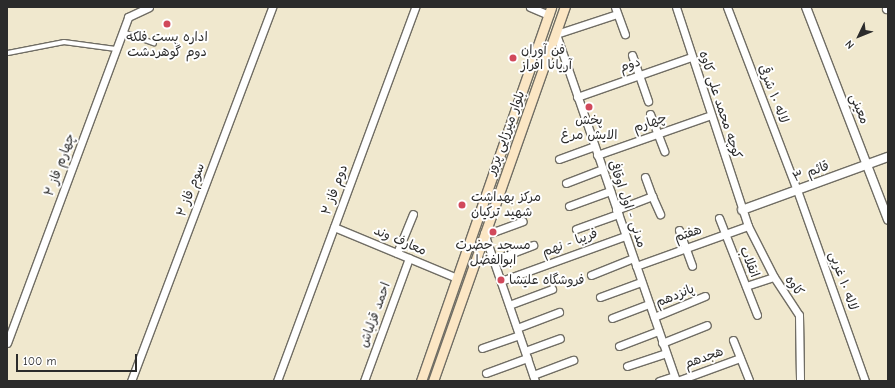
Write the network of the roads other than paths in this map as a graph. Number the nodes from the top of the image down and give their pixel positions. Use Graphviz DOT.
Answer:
graph roads {
  1 [pos="149,7"];
  2 [pos="272,7"];
  3 [pos="415,7"];
  4 [pos="530,7"];
  5 [pos="565,7"];
  6 [pos="676,7"];
  7 [pos="727,7"];
  8 [pos="806,7"];
  9 [pos="616,10"];
  10 [pos="550,11"];
  11 [pos="123,32"];
  12 [pos="556,34"];
  13 [pos="624,34"];
  14 [pos="154,43"];
  15 [pos="116,49"];
  16 [pos="8,53"];
  17 [pos="632,55"];
  18 [pos="691,57"];
  19 [pos="639,75"];
  20 [pos="577,97"];
  21 [pos="648,100"];
  22 [pos="650,114"];
  23 [pos="711,115"];
  24 [pos="658,133"];
  25 [pos="594,146"];
  26 [pos="664,151"];
  27 [pos="597,155"];
  28 [pos="888,157"];
  29 [pos="559,159"];
  30 [pos="868,164"];
  31 [pos="602,169"];
  32 [pos="645,177"];
  33 [pos="566,183"];
  34 [pos="797,190"];
  35 [pos="610,191"];
  36 [pos="652,196"];
  37 [pos="569,206"];
  38 [pos="742,210"];
  39 [pos="617,212"];
  40 [pos="413,214"];
  41 [pos="660,214"];
  42 [pos="719,218"];
  43 [pos="888,220"];
  44 [pos="523,221"];
  45 [pos="748,226"];
  46 [pos="334,227"];
  47 [pos="576,229"];
  48 [pos="679,230"];
  49 [pos="485,234"];
  50 [pos="725,234"];
  51 [pos="626,236"];
  52 [pos="534,245"];
  53 [pos="686,248"];
  54 [pos="397,253"];
  55 [pos="409,258"];
  56 [pos="633,258"];
  57 [pos="494,260"];
  58 [pos="636,266"];
  59 [pos="692,266"];
  60 [pos="591,276"];
  61 [pos="774,277"];
  62 [pos="457,278"];
  63 [pos="501,281"];
  64 [pos="641,282"];
  65 [pos="746,286"];
  66 [pos="552,289"];
  67 [pos="705,296"];
  68 [pos="600,297"];
  69 [pos="649,304"];
  70 [pos="509,305"];
  71 [pos="559,312"];
  72 [pos="757,315"];
  73 [pos="654,317"];
  74 [pos="612,318"];
  75 [pos="707,325"];
  76 [pos="518,331"];
  77 [pos="658,331"];
  78 [pos="560,338"];
  79 [pos="733,340"];
  80 [pos="7,343"];
  81 [pos="662,343"];
  82 [pos="619,346"];
  83 [pos="482,348"];
  84 [pos="666,353"];
  85 [pos="526,355"];
  86 [pos="740,358"];
  87 [pos="573,360"];
  88 [pos="627,366"];
  89 [pos="486,373"];
  90 [pos="534,378"];
  91 [pos="675,379"];
  92 [pos="749,380"];
  93 [pos="131,381"];
  94 [pos="277,381"];
  95 [pos="364,381"];
  96 [pos="421,381"];
  97 [pos="433,381"];
  98 [pos="659,381"];
  99 [pos="800,381"];
  100 [pos="865,381"];
  1 -- 11 [label="street, چهارم فاز ۲"];
  2 -- 93 [label="street, سوم فاز ۲"];
  3 -- 46 [label="street, دوم فاز ۲"];
  4 -- 10 [label="street"];
  5 -- 12 [label="main road, بلوار میرزایی پرور"];
  6 -- 18 [label="street, کوچه محمد علی کاوه"];
  7 -- 34 [label="street, لاله ۱۰ شرقی"];
  8 -- 30 [label="street, معینی"];
  9 -- 12 [label="street"];
  9 -- 13 [label="street"];
  10 -- 62 [label="main road, بلوار میرزایی پرور"];
  11 -- 14 [label="lane"];
  11 -- 15 [label="street, چهارم فاز ۲"];
  12 -- 20 [label="street, مدنی - اول اوقافی"];
  12 -- 49 [label="main road, بلوار میرزایی پرور"];
  15 -- 16 [label="lane"];
  15 -- 80 [label="street, چهارم فاز ۲"];
  17 -- 19 [label="street"];
  18 -- 19 [label="street, دوم"];
  18 -- 23 [label="street, کوچه محمد علی کاوه"];
  19 -- 20 [label="street, دوم"];
  19 -- 21 [label="street"];
  20 -- 25 [label="street, مدنی - اول اوقافی"];
  22 -- 24 [label="street"];
  23 -- 24 [label="street, چهارم"];
  23 -- 38 [label="street, کوچه محمد علی کاوه"];
  24 -- 26 [label="street"];
  24 -- 27 [label="street, چهارم"];
  25 -- 27 [label="street, مدنی - اول اوقافی"];
  25 -- 29 [label="street"];
  27 -- 31 [label="street, مدنی - اول اوقافی"];
  28 -- 30 [label="street, قائم ۳"];
  30 -- 34 [label="street, قائم ۳"];
  30 -- 43 [label="street, معینی"];
  31 -- 33 [label="street"];
  31 -- 35 [label="street, مدنی - اول اوقافی"];
  32 -- 36 [label="street"];
  34 -- 38 [label="street, قائم ۳"];
  34 -- 100 [label="street, لاله ۱۰ غربی"];
  35 -- 37 [label="street"];
  35 -- 39 [label="street, مدنی - اول اوقافی"];
  36 -- 39 [label="street"];
  36 -- 41 [label="street"];
  38 -- 45 [label="street, کاوه"];
  39 -- 47 [label="street"];
  39 -- 51 [label="street, مدنی - اول اوقافی"];
  40 -- 54 [label="street"];
  42 -- 50 [label="street, انقلاب"];
  44 -- 49 [label="street"];
  45 -- 50 [label="street, هفتم"];
  45 -- 61 [label="street, کاوه"];
  46 -- 54 [label="street, معارف وند"];
  46 -- 94 [label="street, دوم فاز ۲"];
  48 -- 53 [label="street"];
  49 -- 57 [label="street"];
  49 -- 97 [label="main road, بلوار میرزایی پرور"];
  50 -- 53 [label="street, هفتم"];
  50 -- 65 [label="street, انقلاب"];
  51 -- 56 [label="street, مدنی - اول اوقافی"];
  51 -- 63 [label="street, فریبا - نهم"];
  52 -- 57 [label="street"];
  53 -- 58 [label="street, هفتم"];
  53 -- 59 [label="street"];
  54 -- 55 [label="street, معارف وند"];
  55 -- 62 [label="street, معارف وند"];
  55 -- 95 [label="street, احمد قزلباش"];
  56 -- 58 [label="street, مدنی - اول اوقافی"];
  56 -- 60 [label="street"];
  57 -- 63 [label="street"];
  58 -- 64 [label="street, مدنی - اول اوقافی"];
  61 -- 65 [label="street"];
  61 -- 99 [label="street, کاوه"];
  62 -- 96 [label="main road, بلوار میرزایی پرور"];
  63 -- 70 [label="street"];
  64 -- 68 [label="street"];
  64 -- 69 [label="street, مدنی - اول اوقافی"];
  65 -- 72 [label="street, انقلاب"];
  66 -- 70 [label="street"];
  67 -- 73 [label="street, پانزدهم"];
  69 -- 73 [label="street, مدنی - اول اوقافی"];
  69 -- 74 [label="street"];
  70 -- 76 [label="street"];
  71 -- 76 [label="street"];
  73 -- 77 [label="street, مدنی - اول اوقافی"];
  75 -- 81 [label="street"];
  76 -- 83 [label="street"];
  76 -- 85 [label="street"];
  77 -- 81 [label="street, مدنی - اول اوقافی"];
  77 -- 82 [label="street"];
  78 -- 85 [label="street"];
  79 -- 86 [label="street, هجدهم"];
  81 -- 84 [label="street, مدنی - اول اوقافی"];
  84 -- 88 [label="street"];
  84 -- 91 [label="street, مدنی - اول اوقافی"];
  85 -- 89 [label="street"];
  85 -- 90 [label="street"];
  86 -- 91 [label="street, هجدهم"];
  86 -- 92 [label="street, هجدهم"];
  87 -- 90 [label="street"];
  91 -- 98 [label="street, هجدهم"];
}
